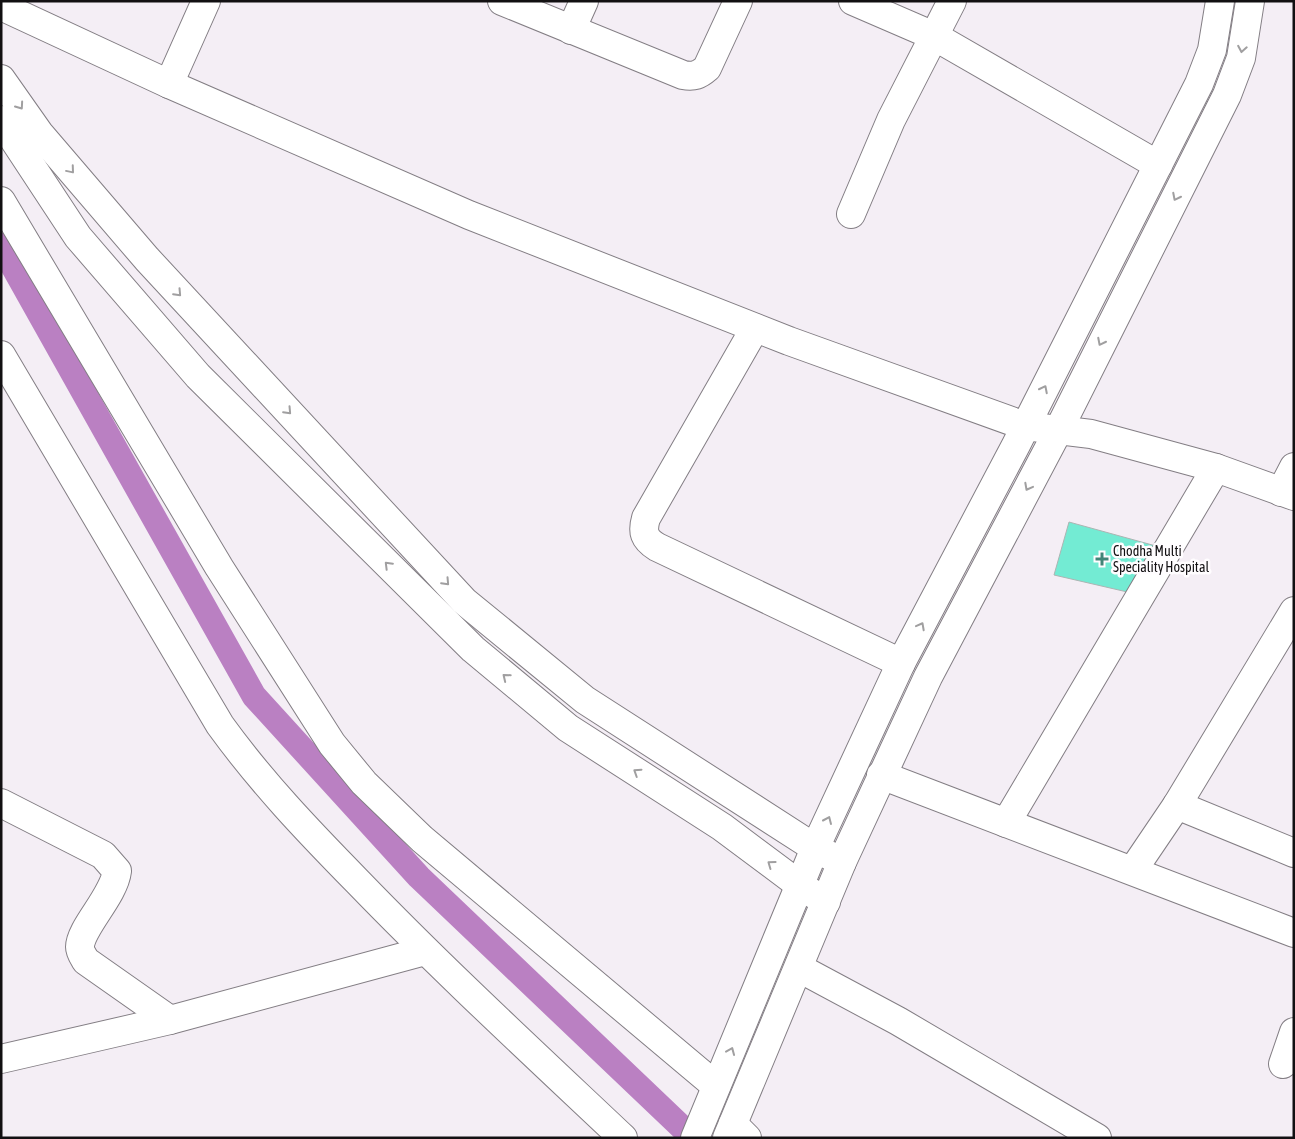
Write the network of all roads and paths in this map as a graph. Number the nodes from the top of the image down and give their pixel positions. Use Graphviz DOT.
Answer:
graph roads {
  1 [pos="206,1"];
  2 [pos="502,1"];
  3 [pos="584,1"];
  4 [pos="738,1"];
  5 [pos="853,1"];
  6 [pos="952,1"];
  7 [pos="1220,1"];
  8 [pos="1250,1"];
  9 [pos="1,6"];
  10 [pos="571,30"];
  11 [pos="934,36"];
  12 [pos="1,79"];
  13 [pos="169,84"];
  14 [pos="1,120"];
  15 [pos="1158,166"];
  16 [pos="1,201"];
  17 [pos="851,214"];
  18 [pos="755,328"];
  19 [pos="1,355"];
  20 [pos="9,389"];
  21 [pos="1025,426"];
  22 [pos="1059,429"];
  23 [pos="1294,467"];
  24 [pos="1216,468"];
  25 [pos="1287,494"];
  26 [pos="1294,611"];
  27 [pos="901,663"];
  28 [pos="585,700"];
  29 [pos="568,728"];
  30 [pos="881,775"];
  31 [pos="1,803"];
  32 [pos="1177,806"];
  33 [pos="1006,823"];
  34 [pos="816,848"];
  35 [pos="1294,852"];
  36 [pos="842,862"];
  37 [pos="1133,870"];
  38 [pos="801,886"];
  39 [pos="826,902"];
  40 [pos="1294,933"];
  41 [pos="425,951"];
  42 [pos="799,968"];
  43 [pos="170,1020"];
  44 [pos="1294,1032"];
  45 [pos="1,1059"];
  46 [pos="1283,1064"];
  47 [pos="716,1086"];
  48 [pos="736,1133"];
  49 [pos="623,1138"];
  50 [pos="695,1138"];
  51 [pos="1096,1138"];
  1 -- 13 [label="main road"];
  2 -- 10 [label="main road"];
  3 -- 10 [label="main road"];
  4 -- 10 [label="main road"];
  5 -- 11 [label="main road"];
  6 -- 11 [label="main road"];
  7 -- 15 [label="main road"];
  8 -- 22 [label="main road, one-way"];
  9 -- 13 [label="main road"];
  11 -- 15 [label="main road"];
  11 -- 17 [label="main road"];
  12 -- 28 [label="main road, one-way"];
  13 -- 18 [label="main road"];
  29 -- 14 [label="main road, one-way"];
  21 -- 15 [label="main road, one-way"];
  16 -- 47 [label="main road"];
  18 -- 21 [label="main road"];
  18 -- 27 [label="main road"];
  19 -- 20 [label="main road"];
  20 -- 41 [label="main road"];
  21 -- 22 [label="main road"];
  27 -- 21 [label="main road, one-way"];
  22 -- 24 [label="main road"];
  22 -- 30 [label="main road, one-way"];
  23 -- 25 [label="main road"];
  24 -- 25 [label="main road"];
  24 -- 33 [label="main road"];
  26 -- 32 [label="main road"];
  34 -- 27 [label="main road, one-way"];
  28 -- 29 [label="main road"];
  28 -- 34 [label="main road"];
  38 -- 29 [label="main road, one-way"];
  30 -- 33 [label="main road"];
  30 -- 36 [label="main road"];
  31 -- 43 [label="main road"];
  32 -- 35 [label="main road"];
  32 -- 37 [label="main road"];
  33 -- 37 [label="main road"];
  34 -- 36 [label="main road"];
  34 -- 38 [label="main road"];
  36 -- 39 [label="main road"];
  37 -- 40 [label="main road"];
  38 -- 39 [label="main road"];
  47 -- 38 [label="main road, one-way"];
  39 -- 42 [label="main road"];
  41 -- 43 [label="main road"];
  41 -- 49 [label="main road"];
  42 -- 48 [label="main road"];
  42 -- 51 [label="main road"];
  43 -- 45 [label="main road"];
  44 -- 46 [label="main road"];
  47 -- 50 [label="main road"];
}
